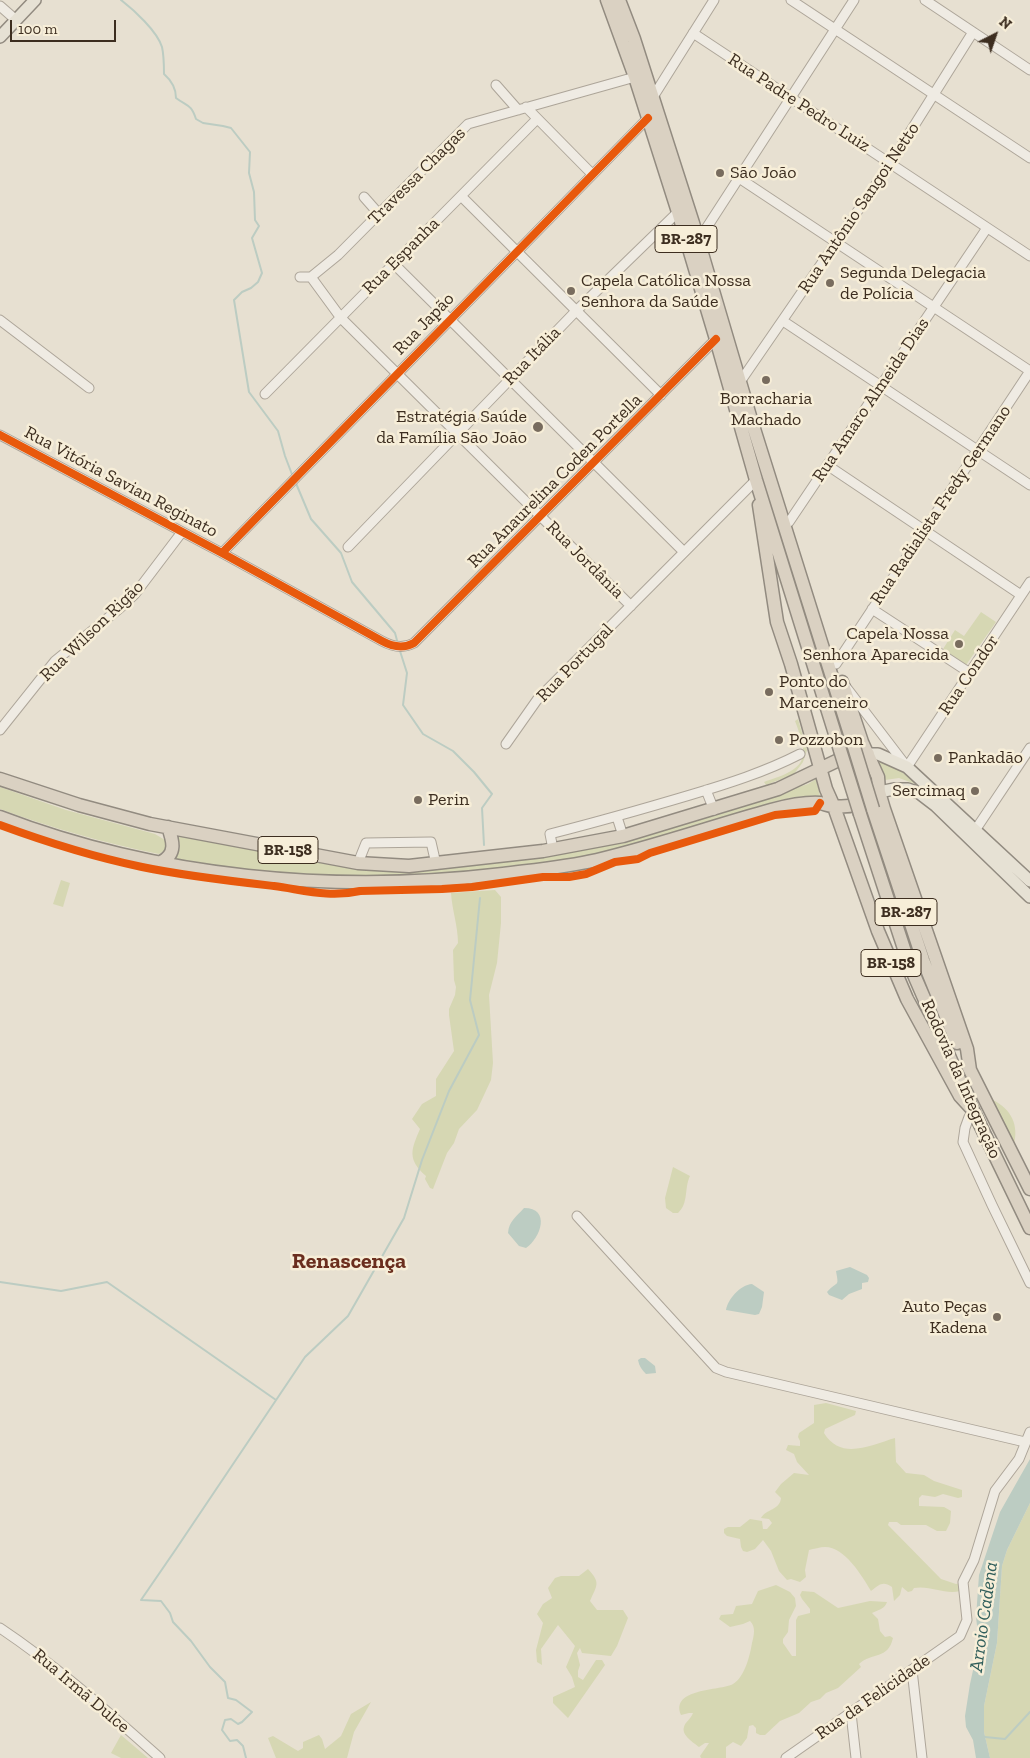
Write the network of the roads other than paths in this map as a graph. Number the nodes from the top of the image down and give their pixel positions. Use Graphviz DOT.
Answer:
graph roads {
  1 [pos="35,0"];
  2 [pos="607,0"];
  3 [pos="619,0"];
  4 [pos="714,0"];
  5 [pos="791,0"];
  6 [pos="854,0"];
  7 [pos="925,0"];
  8 [pos="0,6"];
  9 [pos="16,20"];
  10 [pos="835,29"];
  11 [pos="973,32"];
  12 [pos="693,33"];
  13 [pos="0,37"];
  14 [pos="1030,70"];
  15 [pos="635,77"];
  16 [pos="496,85"];
  17 [pos="934,94"];
  18 [pos="653,96"];
  19 [pos="791,98"];
  20 [pos="522,109"];
  21 [pos="648,118"];
  22 [pos="537,119"];
  23 [pos="1030,158"];
  24 [pos="890,164"];
  25 [pos="592,174"];
  26 [pos="739,178"];
  27 [pos="461,196"];
  28 [pos="364,197"];
  29 [pos="678,212"];
  30 [pos="379,214"];
  31 [pos="987,228"];
  32 [pos="698,241"];
  33 [pos="836,243"];
  34 [pos="516,251"];
  35 [pos="1030,256"];
  36 [pos="394,264"];
  37 [pos="300,277"];
  38 [pos="311,277"];
  39 [pos="933,307"];
  40 [pos="576,310"];
  41 [pos="341,318"];
  42 [pos="0,320"];
  43 [pos="449,320"];
  44 [pos="783,321"];
  45 [pos="716,339"];
  46 [pos="1030,371"];
  47 [pos="397,373"];
  48 [pos="510,380"];
  49 [pos="740,382"];
  50 [pos="880,386"];
  51 [pos="89,388"];
  52 [pos="265,394"];
  53 [pos="661,395"];
  54 [pos="458,433"];
  55 [pos="0,435"];
  56 [pos="977,450"];
  57 [pos="594,463"];
  58 [pos="827,465"];
  59 [pos="766,466"];
  60 [pos="756,480"];
  61 [pos="1030,485"];
  62 [pos="542,516"];
  63 [pos="789,522"];
  64 [pos="924,530"];
  65 [pos="182,532"];
  66 [pos="348,547"];
  67 [pos="684,552"];
  68 [pos="222,553"];
  69 [pos="1030,582"];
  70 [pos="1021,595"];
  71 [pos="631,606"];
  72 [pos="872,609"];
  73 [pos="410,645"];
  74 [pos="836,664"];
  75 [pos="970,673"];
  76 [pos="843,683"];
  77 [pos="0,730"];
  78 [pos="506,744"];
  79 [pos="1030,748"];
  80 [pos="800,754"];
  81 [pos="868,754"];
  82 [pos="907,767"];
  83 [pos="821,770"];
  84 [pos="0,778"];
  85 [pos="706,790"];
  86 [pos="879,792"];
  87 [pos="834,806"];
  88 [pos="714,810"];
  89 [pos="866,812"];
  90 [pos="0,817"];
  91 [pos="617,817"];
  92 [pos="168,827"];
  93 [pos="976,829"];
  94 [pos="623,836"];
  95 [pos="553,849"];
  96 [pos="161,862"];
  97 [pos="358,863"];
  98 [pos="436,864"];
  99 [pos="1030,881"];
  100 [pos="1030,897"];
  101 [pos="970,1070"];
  102 [pos="973,1111"];
  103 [pos="1030,1189"];
  104 [pos="578,1216"];
  105 [pos="1030,1228"];
  106 [pos="1030,1283"];
  107 [pos="1030,1432"];
  108 [pos="1025,1442"];
  109 [pos="0,1628"];
  110 [pos="912,1670"];
  111 [pos="851,1713"];
  112 [pos="790,1757"];
  113 [pos="160,1758"];
  114 [pos="856,1758"];
  115 [pos="922,1758"];
  1 -- 9 [label="main road"];
  2 -- 15 [label="highway, BR-287"];
  3 -- 18 [label="highway, BR-287"];
  4 -- 12 [label="street"];
  5 -- 10 [label="street"];
  6 -- 10 [label="street"];
  7 -- 11 [label="street"];
  8 -- 9 [label="street"];
  9 -- 13 [label="main road"];
  10 -- 17 [label="street"];
  10 -- 19 [label="street"];
  11 -- 14 [label="street"];
  11 -- 17 [label="street, Rua Antônio Sangoi Netto"];
  12 -- 18 [label="street"];
  12 -- 19 [label="street, Rua Padre Pedro Luiz"];
  15 -- 20 [label="street, Travessa Chagas"];
  15 -- 21 [label="highway, BR-287"];
  16 -- 20 [label="street"];
  17 -- 23 [label="street"];
  17 -- 24 [label="street, Rua Antônio Sangoi Netto"];
  18 -- 32 [label="highway, BR-287"];
  19 -- 24 [label="street, Rua Padre Pedro Luiz"];
  19 -- 26 [label="street"];
  20 -- 22 [label="street"];
  20 -- 30 [label="street, Travessa Chagas"];
  21 -- 25 [label="street, Rua Japão"];
  21 -- 29 [label="highway, BR-287"];
  22 -- 25 [label="street"];
  22 -- 27 [label="street, Rua Espanha"];
  24 -- 31 [label="street, Rua Padre Pedro Luiz"];
  24 -- 33 [label="street, Rua Antônio Sangoi Netto"];
  25 -- 34 [label="street, Rua Japão"];
  26 -- 32 [label="street"];
  26 -- 33 [label="street"];
  27 -- 34 [label="street"];
  27 -- 36 [label="street, Rua Espanha"];
  28 -- 30 [label="street"];
  29 -- 40 [label="street, Rua Itália"];
  29 -- 45 [label="highway, BR-287"];
  30 -- 38 [label="street, Travessa Chagas"];
  31 -- 35 [label="street, Rua Padre Pedro Luiz"];
  31 -- 39 [label="street, Rua Amaro Almeida Dias"];
  32 -- 49 [label="highway, BR-287"];
  33 -- 39 [label="street"];
  33 -- 44 [label="street, Rua Antônio Sangoi Netto"];
  34 -- 40 [label="street"];
  34 -- 43 [label="street, Rua Japão"];
  36 -- 41 [label="street, Rua Espanha"];
  36 -- 43 [label="street"];
  37 -- 38 [label="street"];
  38 -- 41 [label="street, Rua Jordânia"];
  39 -- 46 [label="street"];
  39 -- 50 [label="street, Rua Amaro Almeida Dias"];
  40 -- 48 [label="street, Rua Itália"];
  40 -- 53 [label="street"];
  41 -- 47 [label="street, Rua Jordânia"];
  41 -- 52 [label="street, Rua Espanha"];
  42 -- 51 [label="street"];
  43 -- 47 [label="street, Rua Japão"];
  43 -- 48 [label="street"];
  44 -- 49 [label="street, Rua Antônio Sangoi Netto"];
  44 -- 50 [label="street"];
  45 -- 53 [label="street, Rua Anaurelina Coden Portella"];
  45 -- 60 [label="highway, BR-287"];
  46 -- 56 [label="street, Rua Radialista Fredy Germano"];
  47 -- 54 [label="street, Rua Jordânia"];
  47 -- 68 [label="street, Rua Japão"];
  48 -- 54 [label="street, Rua Itália"];
  48 -- 57 [label="street"];
  49 -- 59 [label="highway, BR-287"];
  50 -- 56 [label="street"];
  50 -- 58 [label="street, Rua Amaro Almeida Dias"];
  53 -- 57 [label="street, Rua Anaurelina Coden Portella"];
  54 -- 62 [label="street, Rua Jordânia"];
  54 -- 66 [label="street, Rua Itália"];
  55 -- 65 [label="street, Rua Vitória Savian Reginato"];
  56 -- 61 [label="street"];
  56 -- 64 [label="street, Rua Radialista Fredy Germano"];
  57 -- 62 [label="street, Rua Anaurelina Coden Portella"];
  57 -- 67 [label="street"];
  58 -- 63 [label="street, Rua Amaro Almeida Dias"];
  58 -- 64 [label="street"];
  59 -- 63 [label="highway, BR-287"];
  59 -- 89 [label="highway, BR-287, bridge"];
  60 -- 67 [label="street, Rua Portugal"];
  60 -- 83 [label="highway, BR-287"];
  60 -- 89 [label="highway, BR-287, bridge"];
  62 -- 71 [label="street, Rua Jordânia"];
  62 -- 73 [label="street, Rua Anaurelina Coden Portella"];
  63 -- 74 [label="highway, BR-287"];
  64 -- 70 [label="street"];
  64 -- 72 [label="street, Rua Radialista Fredy Germano"];
  65 -- 68 [label="street, Rua Vitória Savian Reginato"];
  65 -- 77 [label="street, Rua Wilson Rigão"];
  67 -- 71 [label="street, Rua Portugal"];
  68 -- 73 [label="street, Rua Vitória Savian Reginato"];
  69 -- 70 [label="street, Rua Condor"];
  70 -- 75 [label="street, Rua Condor"];
  71 -- 78 [label="street, Rua Portugal"];
  72 -- 74 [label="street, Rua Radialista Fredy Germano"];
  72 -- 75 [label="street"];
  74 -- 76 [label="highway, BR-287"];
  75 -- 82 [label="street, Rua Condor"];
  76 -- 81 [label="highway, BR-287"];
  76 -- 82 [label="street"];
  79 -- 93 [label="street"];
  80 -- 85 [label="street"];
  81 -- 82 [label="main road"];
  81 -- 83 [label="highway, BR-158"];
  81 -- 86 [label="highway, BR-158"];
  82 -- 93 [label="main road"];
  83 -- 87 [label="highway, BR-287"];
  83 -- 88 [label="highway, BR-158"];
  84 -- 92 [label="highway, BR-158"];
  85 -- 88 [label="street"];
  85 -- 91 [label="street"];
  86 -- 87 [label="highway"];
  86 -- 100 [label="main road"];
  86 -- 101 [label="highway, BR-158"];
  87 -- 96 [label="highway, BR-158"];
  87 -- 102 [label="highway, BR-158"];
  88 -- 94 [label="highway, BR-158"];
  89 -- 101 [label="highway, Rodovia da Integração / BR-287"];
  89 -- 102 [label="highway, Rodovia da Integração / BR-287"];
  90 -- 96 [label="highway, BR-158"];
  91 -- 94 [label="street"];
  91 -- 95 [label="street"];
  92 -- 96 [label="highway"];
  92 -- 97 [label="highway, BR-158"];
  93 -- 99 [label="main road"];
  94 -- 95 [label="highway, BR-158"];
  95 -- 98 [label="highway, BR-158"];
  97 -- 98 [label="highway, BR-158"];
  97 -- 98 [label="street"];
  101 -- 103 [label="highway, Rodovia da Integração / BR-158"];
  102 -- 105 [label="highway, Rodovia da Integração / BR-158"];
  102 -- 106 [label="street"];
  104 -- 108 [label="street"];
  107 -- 108 [label="street"];
  108 -- 110 [label="street, Rua da Felicidade"];
  109 -- 113 [label="street, Rua Irmã Dulce"];
  110 -- 111 [label="street, Rua da Felicidade"];
  110 -- 115 [label="street"];
  111 -- 112 [label="street, Rua da Felicidade"];
  111 -- 114 [label="street"];
}
